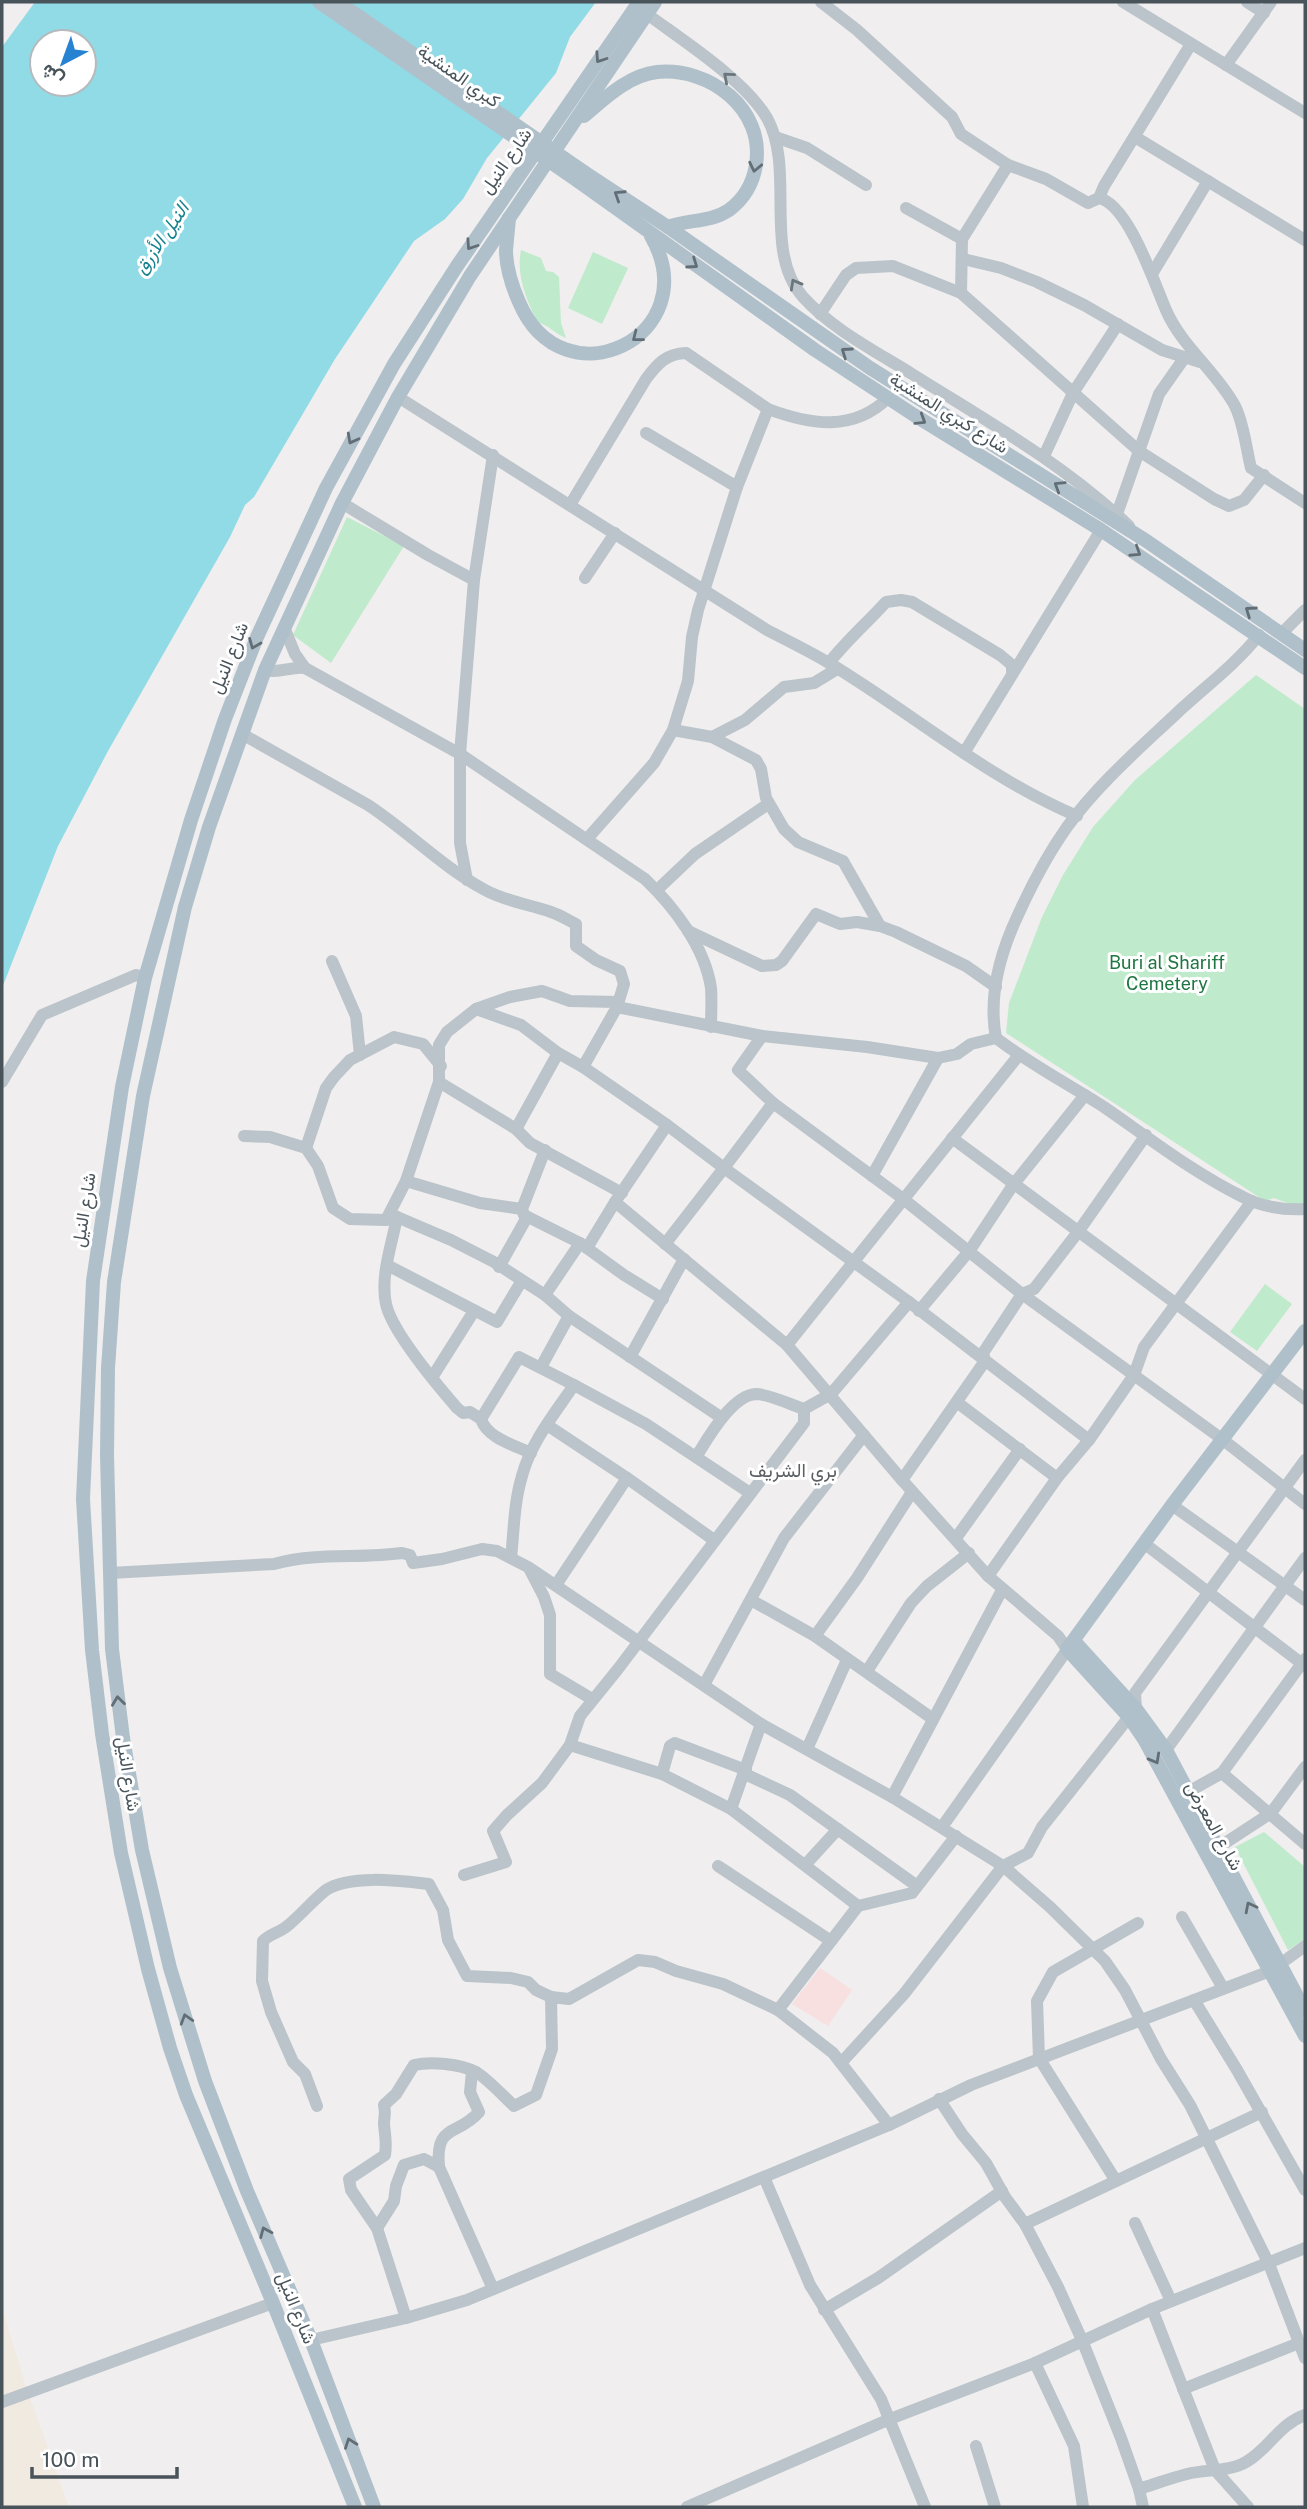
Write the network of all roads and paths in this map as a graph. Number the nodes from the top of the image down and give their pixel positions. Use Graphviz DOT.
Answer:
graph roads {
  1 [pos="319,2"];
  2 [pos="338,2"];
  3 [pos="821,2"];
  4 [pos="1123,2"];
  5 [pos="1247,2"];
  6 [pos="647,6"];
  7 [pos="1268,7"];
  8 [pos="1191,44"];
  9 [pos="1226,65"];
  10 [pos="1305,113"];
  11 [pos="570,128"];
  12 [pos="775,136"];
  13 [pos="1135,137"];
  14 [pos="1008,165"];
  15 [pos="581,177"];
  16 [pos="1208,181"];
  17 [pos="866,185"];
  18 [pos="1098,198"];
  19 [pos="906,208"];
  20 [pos="509,216"];
  21 [pos="668,226"];
  22 [pos="648,232"];
  23 [pos="962,239"];
  24 [pos="1305,240"];
  25 [pos="963,259"];
  26 [pos="1152,274"];
  27 [pos="961,293"];
  28 [pos="820,313"];
  29 [pos="1118,324"];
  30 [pos="1185,357"];
  31 [pos="1200,362"];
  32 [pos="1073,393"];
  33 [pos="398,397"];
  34 [pos="888,398"];
  35 [pos="768,410"];
  36 [pos="646,433"];
  37 [pos="1139,452"];
  38 [pos="493,456"];
  39 [pos="1044,456"];
  40 [pos="1264,475"];
  41 [pos="737,487"];
  42 [pos="342,503"];
  43 [pos="1305,503"];
  44 [pos="570,505"];
  45 [pos="1117,514"];
  46 [pos="1101,530"];
  47 [pos="615,533"];
  48 [pos="1145,540"];
  49 [pos="585,578"];
  50 [pos="474,580"];
  51 [pos="705,590"];
  52 [pos="1305,610"];
  53 [pos="284,627"];
  54 [pos="1282,633"];
  55 [pos="1259,635"];
  56 [pos="1305,650"];
  57 [pos="833,666"];
  58 [pos="305,668"];
  59 [pos="1305,668"];
  60 [pos="265,670"];
  61 [pos="1012,671"];
  62 [pos="673,730"];
  63 [pos="242,734"];
  64 [pos="712,737"];
  65 [pos="460,754"];
  66 [pos="964,754"];
  67 [pos="768,804"];
  68 [pos="1077,816"];
  69 [pos="587,839"];
  70 [pos="467,880"];
  71 [pos="657,890"];
  72 [pos="880,926"];
  73 [pos="688,931"];
  74 [pos="332,961"];
  75 [pos="145,978"];
  76 [pos="996,987"];
  77 [pos="618,1004"];
  78 [pos="476,1009"];
  79 [pos="711,1027"];
  80 [pos="762,1036"];
  81 [pos="996,1038"];
  82 [pos="130,1052"];
  83 [pos="558,1054"];
  84 [pos="360,1055"];
  85 [pos="1019,1055"];
  86 [pos="938,1058"];
  87 [pos="150,1059"];
  88 [pos="441,1067"];
  89 [pos="583,1067"];
  90 [pos="2,1082"];
  91 [pos="439,1082"];
  92 [pos="122,1087"];
  93 [pos="1085,1095"];
  94 [pos="143,1096"];
  95 [pos="773,1103"];
  96 [pos="667,1125"];
  97 [pos="516,1129"];
  98 [pos="1146,1135"];
  99 [pos="244,1136"];
  100 [pos="952,1138"];
  101 [pos="306,1148"];
  102 [pos="545,1150"];
  103 [pos="724,1168"];
  104 [pos="872,1176"];
  105 [pos="405,1181"];
  106 [pos="1013,1185"];
  107 [pos="618,1198"];
  108 [pos="902,1198"];
  109 [pos="1252,1201"];
  110 [pos="1305,1209"];
  111 [pos="524,1213"];
  112 [pos="392,1218"];
  113 [pos="1078,1232"];
  114 [pos="665,1244"];
  115 [pos="583,1246"];
  116 [pos="970,1250"];
  117 [pos="684,1259"];
  118 [pos="854,1264"];
  119 [pos="387,1265"];
  120 [pos="499,1267"];
  121 [pos="521,1282"];
  122 [pos="1022,1294"];
  123 [pos="545,1295"];
  124 [pos="663,1299"];
  125 [pos="1175,1305"];
  126 [pos="914,1306"];
  127 [pos="474,1311"];
  128 [pos="569,1317"];
  129 [pos="1305,1331"];
  130 [pos="787,1345"];
  131 [pos="630,1357"];
  132 [pos="985,1361"];
  133 [pos="541,1367"];
  134 [pos="1272,1374"];
  135 [pos="1134,1375"];
  136 [pos="433,1376"];
  137 [pos="574,1385"];
  138 [pos="831,1394"];
  139 [pos="1305,1399"];
  140 [pos="958,1403"];
  141 [pos="804,1409"];
  142 [pos="722,1418"];
  143 [pos="481,1419"];
  144 [pos="547,1425"];
  145 [pos="864,1434"];
  146 [pos="1222,1439"];
  147 [pos="1088,1440"];
  148 [pos="1020,1449"];
  149 [pos="531,1453"];
  150 [pos="85,1454"];
  151 [pos="107,1455"];
  152 [pos="696,1457"];
  153 [pos="1305,1460"];
  154 [pos="626,1478"];
  155 [pos="1057,1478"];
  156 [pos="902,1480"];
  157 [pos="107,1485"];
  158 [pos="83,1486"];
  159 [pos="1286,1487"];
  160 [pos="912,1492"];
  161 [pos="750,1493"];
  162 [pos="1305,1504"];
  163 [pos="1172,1505"];
  164 [pos="956,1538"];
  165 [pos="714,1540"];
  166 [pos="1144,1544"];
  167 [pos="969,1553"];
  168 [pos="1238,1554"];
  169 [pos="511,1558"];
  170 [pos="1305,1558"];
  171 [pos="528,1566"];
  172 [pos="110,1573"];
  173 [pos="988,1576"];
  174 [pos="556,1585"];
  175 [pos="1285,1586"];
  176 [pos="1002,1590"];
  177 [pos="1209,1594"];
  178 [pos="751,1600"];
  179 [pos="1305,1600"];
  180 [pos="1255,1627"];
  181 [pos="814,1636"];
  182 [pos="639,1640"];
  183 [pos="1069,1647"];
  184 [pos="846,1660"];
  185 [pos="1304,1663"];
  186 [pos="867,1671"];
  187 [pos="704,1685"];
  188 [pos="592,1699"];
  189 [pos="1133,1713"];
  190 [pos="933,1719"];
  191 [pos="761,1724"];
  192 [pos="570,1745"];
  193 [pos="807,1749"];
  194 [pos="1166,1750"];
  195 [pos="1305,1767"];
  196 [pos="745,1772"];
  197 [pos="662,1773"];
  198 [pos="1222,1773"];
  199 [pos="1188,1792"];
  200 [pos="892,1797"];
  201 [pos="731,1809"];
  202 [pos="1271,1813"];
  203 [pos="942,1827"];
  204 [pos="838,1829"];
  205 [pos="956,1836"];
  206 [pos="1305,1844"];
  207 [pos="1219,1847"];
  208 [pos="806,1864"];
  209 [pos="718,1866"];
  210 [pos="1003,1866"];
  211 [pos="464,1875"];
  212 [pos="917,1886"];
  213 [pos="858,1906"];
  214 [pos="1182,1917"];
  215 [pos="1138,1923"];
  216 [pos="831,1941"];
  217 [pos="1093,1949"];
  218 [pos="1304,1950"];
  219 [pos="1271,1965"];
  220 [pos="1223,1988"];
  221 [pos="551,1997"];
  222 [pos="1194,2000"];
  223 [pos="778,2010"];
  224 [pos="1305,2011"];
  225 [pos="1140,2020"];
  226 [pos="1305,2036"];
  227 [pos="1039,2058"];
  228 [pos="841,2063"];
  229 [pos="476,2072"];
  230 [pos="939,2099"];
  231 [pos="317,2106"];
  232 [pos="1262,2112"];
  233 [pos="889,2125"];
  234 [pos="1207,2137"];
  235 [pos="439,2167"];
  236 [pos="764,2177"];
  237 [pos="1116,2180"];
  238 [pos="1305,2190"];
  239 [pos="1002,2191"];
  240 [pos="1135,2223"];
  241 [pos="1025,2224"];
  242 [pos="376,2228"];
  243 [pos="1305,2248"];
  244 [pos="1269,2264"];
  245 [pos="493,2289"];
  246 [pos="1171,2301"];
  247 [pos="273,2304"];
  248 [pos="1153,2309"];
  249 [pos="824,2310"];
  250 [pos="406,2318"];
  251 [pos="311,2340"];
  252 [pos="1082,2340"];
  253 [pos="1303,2350"];
  254 [pos="1035,2363"];
  255 [pos="1183,2389"];
  256 [pos="2,2402"];
  257 [pos="1305,2414"];
  258 [pos="890,2420"];
  259 [pos="976,2446"];
  260 [pos="1215,2470"];
  261 [pos="1139,2489"];
  262 [pos="355,2507"];
  263 [pos="374,2507"];
  264 [pos="687,2507"];
  265 [pos="925,2507"];
  266 [pos="995,2507"];
  267 [pos="1083,2507"];
  268 [pos="1143,2507"];
  269 [pos="1248,2507"];
  1 -- 15 [label="main road, كبري المنشية, bridge"];
  2 -- 15 [label="main road, كبري المنشية, bridge"];
  3 -- 14 [label="street"];
  4 -- 8 [label="street"];
  5 -- 7 [label="street"];
  6 -- 11 [label="main road, شارع النيل"];
  12 -- 6 [label="street, one-way"];
  6 -- 75 [label="main road, شارع النيل, one-way"];
  7 -- 9 [label="street"];
  8 -- 9 [label="street"];
  8 -- 13 [label="street"];
  9 -- 10 [label="street"];
  11 -- 20 [label="main road, شارع النيل"];
  11 -- 21 [label="main road, one-way"];
  12 -- 17 [label="street"];
  28 -- 12 [label="street, one-way"];
  13 -- 16 [label="street"];
  13 -- 18 [label="street"];
  14 -- 18 [label="street"];
  14 -- 23 [label="street"];
  21 -- 15 [label="main road, شارع كبري المنشية, one-way"];
  15 -- 22 [label="main road, شارع كبري المنشية"];
  16 -- 24 [label="street"];
  16 -- 26 [label="street"];
  18 -- 26 [label="street"];
  19 -- 23 [label="street"];
  22 -- 20 [label="main road, one-way"];
  20 -- 33 [label="main road, شارع النيل"];
  48 -- 21 [label="main road, شارع كبري المنشية, one-way"];
  22 -- 34 [label="main road, شارع كبري المنشية, one-way"];
  23 -- 25 [label="street"];
  25 -- 27 [label="street"];
  25 -- 29 [label="street"];
  26 -- 31 [label="street"];
  27 -- 28 [label="street"];
  27 -- 32 [label="street"];
  28 -- 39 [label="street"];
  29 -- 30 [label="street"];
  29 -- 32 [label="street"];
  30 -- 31 [label="street"];
  30 -- 37 [label="street"];
  31 -- 40 [label="street"];
  32 -- 37 [label="street"];
  32 -- 39 [label="street"];
  33 -- 38 [label="street"];
  33 -- 42 [label="main road, شارع النيل"];
  34 -- 35 [label="street"];
  34 -- 46 [label="main road, شارع كبري المنشية, one-way"];
  35 -- 41 [label="street"];
  35 -- 44 [label="street"];
  36 -- 41 [label="street"];
  37 -- 40 [label="street"];
  37 -- 45 [label="street"];
  38 -- 44 [label="street"];
  38 -- 50 [label="street"];
  39 -- 45 [label="street"];
  40 -- 43 [label="street"];
  41 -- 51 [label="street"];
  42 -- 50 [label="street"];
  42 -- 53 [label="main road, شارع النيل"];
  44 -- 47 [label="street"];
  45 -- 48 [label="street"];
  46 -- 55 [label="main road, شارع كبري المنشية, one-way"];
  46 -- 61 [label="street"];
  47 -- 49 [label="street"];
  47 -- 51 [label="street"];
  54 -- 48 [label="main road, شارع كبري المنشية, one-way"];
  50 -- 65 [label="street"];
  51 -- 57 [label="street"];
  51 -- 62 [label="street"];
  52 -- 54 [label="street"];
  53 -- 58 [label="street"];
  53 -- 60 [label="main road, شارع النيل"];
  54 -- 56 [label="main road, شارع كبري المنشية"];
  55 -- 59 [label="main road, شارع كبري المنشية"];
  55 -- 68 [label="street"];
  57 -- 61 [label="street"];
  57 -- 64 [label="street"];
  57 -- 66 [label="street"];
  58 -- 60 [label="street"];
  58 -- 65 [label="street"];
  60 -- 63 [label="main road, شارع النيل"];
  61 -- 66 [label="street"];
  62 -- 64 [label="street"];
  62 -- 69 [label="street"];
  63 -- 70 [label="street"];
  63 -- 87 [label="main road, شارع النيل"];
  64 -- 67 [label="street"];
  65 -- 69 [label="street"];
  65 -- 70 [label="street"];
  66 -- 68 [label="street"];
  67 -- 71 [label="street"];
  67 -- 72 [label="street"];
  68 -- 76 [label="street"];
  69 -- 71 [label="street"];
  70 -- 77 [label="street"];
  71 -- 73 [label="street"];
  72 -- 73 [label="street"];
  72 -- 76 [label="street"];
  73 -- 79 [label="street"];
  74 -- 84 [label="street"];
  75 -- 82 [label="main road, شارع النيل"];
  75 -- 90 [label="street"];
  76 -- 81 [label="street"];
  77 -- 78 [label="street"];
  77 -- 79 [label="street"];
  77 -- 89 [label="street"];
  78 -- 83 [label="street"];
  78 -- 88 [label="street"];
  79 -- 80 [label="street"];
  80 -- 86 [label="street"];
  80 -- 95 [label="street"];
  81 -- 85 [label="street"];
  81 -- 86 [label="street"];
  82 -- 87 [label="main road"];
  82 -- 92 [label="main road, شارع النيل"];
  83 -- 89 [label="street"];
  83 -- 97 [label="street"];
  84 -- 88 [label="street"];
  84 -- 101 [label="street"];
  85 -- 93 [label="street"];
  85 -- 100 [label="street"];
  86 -- 104 [label="street"];
  87 -- 94 [label="main road, شارع النيل"];
  88 -- 91 [label="street"];
  89 -- 96 [label="street"];
  91 -- 97 [label="street"];
  91 -- 105 [label="street"];
  92 -- 94 [label="main road"];
  92 -- 150 [label="main road, شارع النيل"];
  93 -- 98 [label="street"];
  93 -- 106 [label="street"];
  94 -- 151 [label="main road, شارع النيل"];
  95 -- 103 [label="street"];
  95 -- 104 [label="street"];
  96 -- 103 [label="street"];
  96 -- 107 [label="street"];
  97 -- 102 [label="street"];
  98 -- 109 [label="street"];
  98 -- 113 [label="street"];
  99 -- 101 [label="street"];
  100 -- 106 [label="street"];
  100 -- 108 [label="street"];
  101 -- 112 [label="street"];
  102 -- 107 [label="street"];
  102 -- 111 [label="street"];
  103 -- 114 [label="street"];
  103 -- 118 [label="street"];
  104 -- 108 [label="street"];
  105 -- 111 [label="street"];
  105 -- 112 [label="street"];
  106 -- 113 [label="street"];
  106 -- 116 [label="street"];
  107 -- 114 [label="street"];
  107 -- 115 [label="street"];
  108 -- 116 [label="street"];
  108 -- 118 [label="street"];
  109 -- 110 [label="street"];
  109 -- 125 [label="street"];
  111 -- 115 [label="street"];
  111 -- 120 [label="street"];
  112 -- 119 [label="street"];
  112 -- 120 [label="street"];
  113 -- 122 [label="street"];
  113 -- 125 [label="street"];
  114 -- 117 [label="street"];
  115 -- 123 [label="street"];
  115 -- 124 [label="street"];
  116 -- 122 [label="street"];
  116 -- 126 [label="street"];
  117 -- 124 [label="street"];
  117 -- 130 [label="street"];
  118 -- 126 [label="street"];
  118 -- 130 [label="street"];
  119 -- 127 [label="street"];
  119 -- 136 [label="street"];
  120 -- 121 [label="street"];
  121 -- 123 [label="street"];
  121 -- 127 [label="street"];
  122 -- 132 [label="street"];
  122 -- 135 [label="street"];
  123 -- 128 [label="street"];
  124 -- 131 [label="street"];
  125 -- 134 [label="street"];
  125 -- 135 [label="street"];
  126 -- 132 [label="street"];
  126 -- 138 [label="street"];
  127 -- 136 [label="street"];
  128 -- 131 [label="street"];
  128 -- 133 [label="street"];
  129 -- 134 [label="main road"];
  130 -- 138 [label="street"];
  131 -- 142 [label="street"];
  132 -- 140 [label="street"];
  132 -- 147 [label="street"];
  133 -- 137 [label="street"];
  133 -- 143 [label="street"];
  134 -- 139 [label="street"];
  134 -- 146 [label="main road"];
  135 -- 146 [label="street"];
  135 -- 147 [label="street"];
  136 -- 143 [label="street"];
  137 -- 144 [label="street"];
  137 -- 152 [label="street"];
  138 -- 141 [label="street"];
  138 -- 145 [label="street"];
  140 -- 148 [label="street"];
  140 -- 156 [label="street"];
  141 -- 142 [label="street"];
  141 -- 161 [label="street"];
  142 -- 152 [label="street"];
  143 -- 149 [label="street"];
  144 -- 149 [label="street"];
  144 -- 154 [label="street"];
  145 -- 156 [label="street"];
  145 -- 178 [label="street"];
  146 -- 159 [label="street"];
  146 -- 163 [label="main road"];
  147 -- 155 [label="street"];
  148 -- 155 [label="street"];
  148 -- 164 [label="street"];
  149 -- 169 [label="street"];
  150 -- 151 [label="main road"];
  150 -- 158 [label="main road, شارع النيل"];
  151 -- 157 [label="main road, شارع النيل"];
  152 -- 161 [label="street"];
  153 -- 159 [label="street"];
  154 -- 165 [label="street"];
  154 -- 174 [label="street"];
  155 -- 173 [label="street"];
  156 -- 160 [label="street"];
  157 -- 158 [label="main road"];
  157 -- 172 [label="main road, شارع النيل"];
  158 -- 247 [label="main road, شارع النيل"];
  159 -- 162 [label="street"];
  159 -- 168 [label="street"];
  160 -- 164 [label="street"];
  160 -- 181 [label="street"];
  161 -- 165 [label="street"];
  163 -- 166 [label="main road"];
  163 -- 168 [label="street"];
  164 -- 167 [label="street"];
  165 -- 182 [label="street"];
  166 -- 177 [label="street"];
  166 -- 183 [label="main road"];
  167 -- 173 [label="street"];
  167 -- 186 [label="street"];
  168 -- 175 [label="street"];
  168 -- 177 [label="street"];
  169 -- 171 [label="street"];
  169 -- 172 [label="street"];
  170 -- 175 [label="street"];
  171 -- 174 [label="street"];
  171 -- 188 [label="street"];
  251 -- 172 [label="main road, شارع النيل, one-way"];
  173 -- 176 [label="street"];
  174 -- 182 [label="street"];
  175 -- 179 [label="street"];
  175 -- 180 [label="street"];
  176 -- 183 [label="street"];
  176 -- 190 [label="street"];
  177 -- 180 [label="street"];
  177 -- 189 [label="street"];
  178 -- 181 [label="street"];
  178 -- 187 [label="street"];
  180 -- 185 [label="street"];
  180 -- 194 [label="street"];
  181 -- 184 [label="street"];
  182 -- 187 [label="street"];
  182 -- 188 [label="street"];
  183 -- 189 [label="main road, شارع المعرض"];
  183 -- 203 [label="street"];
  184 -- 186 [label="street"];
  184 -- 193 [label="street"];
  185 -- 198 [label="street"];
  186 -- 190 [label="street"];
  187 -- 191 [label="street"];
  188 -- 192 [label="street"];
  189 -- 194 [label="main road, شارع المعرض"];
  189 -- 210 [label="street"];
  189 -- 219 [label="main road, شارع المعرض, one-way"];
  190 -- 200 [label="street"];
  191 -- 193 [label="street"];
  191 -- 196 [label="street"];
  192 -- 197 [label="street"];
  192 -- 211 [label="street"];
  193 -- 200 [label="street"];
  194 -- 199 [label="main road, شارع المعرض"];
  195 -- 202 [label="street"];
  196 -- 197 [label="street"];
  196 -- 201 [label="street"];
  196 -- 204 [label="street"];
  197 -- 201 [label="street"];
  198 -- 199 [label="street"];
  198 -- 202 [label="street"];
  199 -- 207 [label="main road, شارع المعرض"];
  200 -- 203 [label="street"];
  201 -- 208 [label="street"];
  202 -- 206 [label="street"];
  202 -- 207 [label="street"];
  203 -- 205 [label="street"];
  204 -- 208 [label="street"];
  204 -- 212 [label="street"];
  205 -- 210 [label="street"];
  205 -- 212 [label="street"];
  219 -- 207 [label="main road, شارع المعرض, one-way"];
  208 -- 213 [label="street"];
  209 -- 216 [label="street"];
  210 -- 217 [label="street"];
  210 -- 228 [label="street"];
  212 -- 213 [label="street"];
  213 -- 216 [label="street"];
  214 -- 220 [label="street"];
  215 -- 217 [label="street"];
  216 -- 223 [label="street"];
  217 -- 225 [label="street"];
  217 -- 227 [label="street"];
  218 -- 219 [label="street"];
  219 -- 220 [label="street"];
  219 -- 224 [label="main road, شارع المعرض"];
  219 -- 226 [label="main road, شارع المعرض"];
  220 -- 222 [label="street"];
  221 -- 223 [label="street"];
  221 -- 229 [label="street"];
  221 -- 231 [label="street"];
  222 -- 225 [label="street"];
  222 -- 232 [label="street"];
  223 -- 228 [label="street"];
  225 -- 227 [label="street"];
  225 -- 234 [label="street"];
  227 -- 230 [label="street"];
  227 -- 237 [label="street"];
  228 -- 233 [label="street"];
  229 -- 235 [label="street"];
  229 -- 242 [label="street"];
  230 -- 233 [label="street"];
  230 -- 239 [label="street"];
  232 -- 234 [label="street"];
  232 -- 238 [label="street"];
  233 -- 236 [label="street"];
  234 -- 237 [label="street"];
  234 -- 244 [label="street"];
  235 -- 242 [label="street"];
  235 -- 245 [label="street"];
  236 -- 245 [label="street"];
  236 -- 249 [label="street"];
  237 -- 241 [label="street"];
  239 -- 241 [label="street"];
  239 -- 249 [label="street"];
  240 -- 246 [label="street"];
  241 -- 252 [label="street"];
  242 -- 250 [label="street"];
  243 -- 244 [label="street"];
  244 -- 246 [label="street"];
  244 -- 253 [label="street"];
  245 -- 250 [label="street"];
  246 -- 248 [label="street"];
  247 -- 256 [label="street"];
  247 -- 262 [label="main road, شارع النيل"];
  248 -- 252 [label="street"];
  248 -- 255 [label="street"];
  249 -- 258 [label="street"];
  250 -- 251 [label="street"];
  263 -- 251 [label="main road, شارع النيل, one-way"];
  252 -- 254 [label="street"];
  252 -- 261 [label="street"];
  253 -- 255 [label="street"];
  254 -- 258 [label="street"];
  254 -- 267 [label="street"];
  255 -- 260 [label="street"];
  257 -- 260 [label="street"];
  258 -- 264 [label="street"];
  258 -- 265 [label="street"];
  259 -- 266 [label="street"];
  260 -- 261 [label="street"];
  260 -- 269 [label="street"];
  261 -- 268 [label="street"];
}
